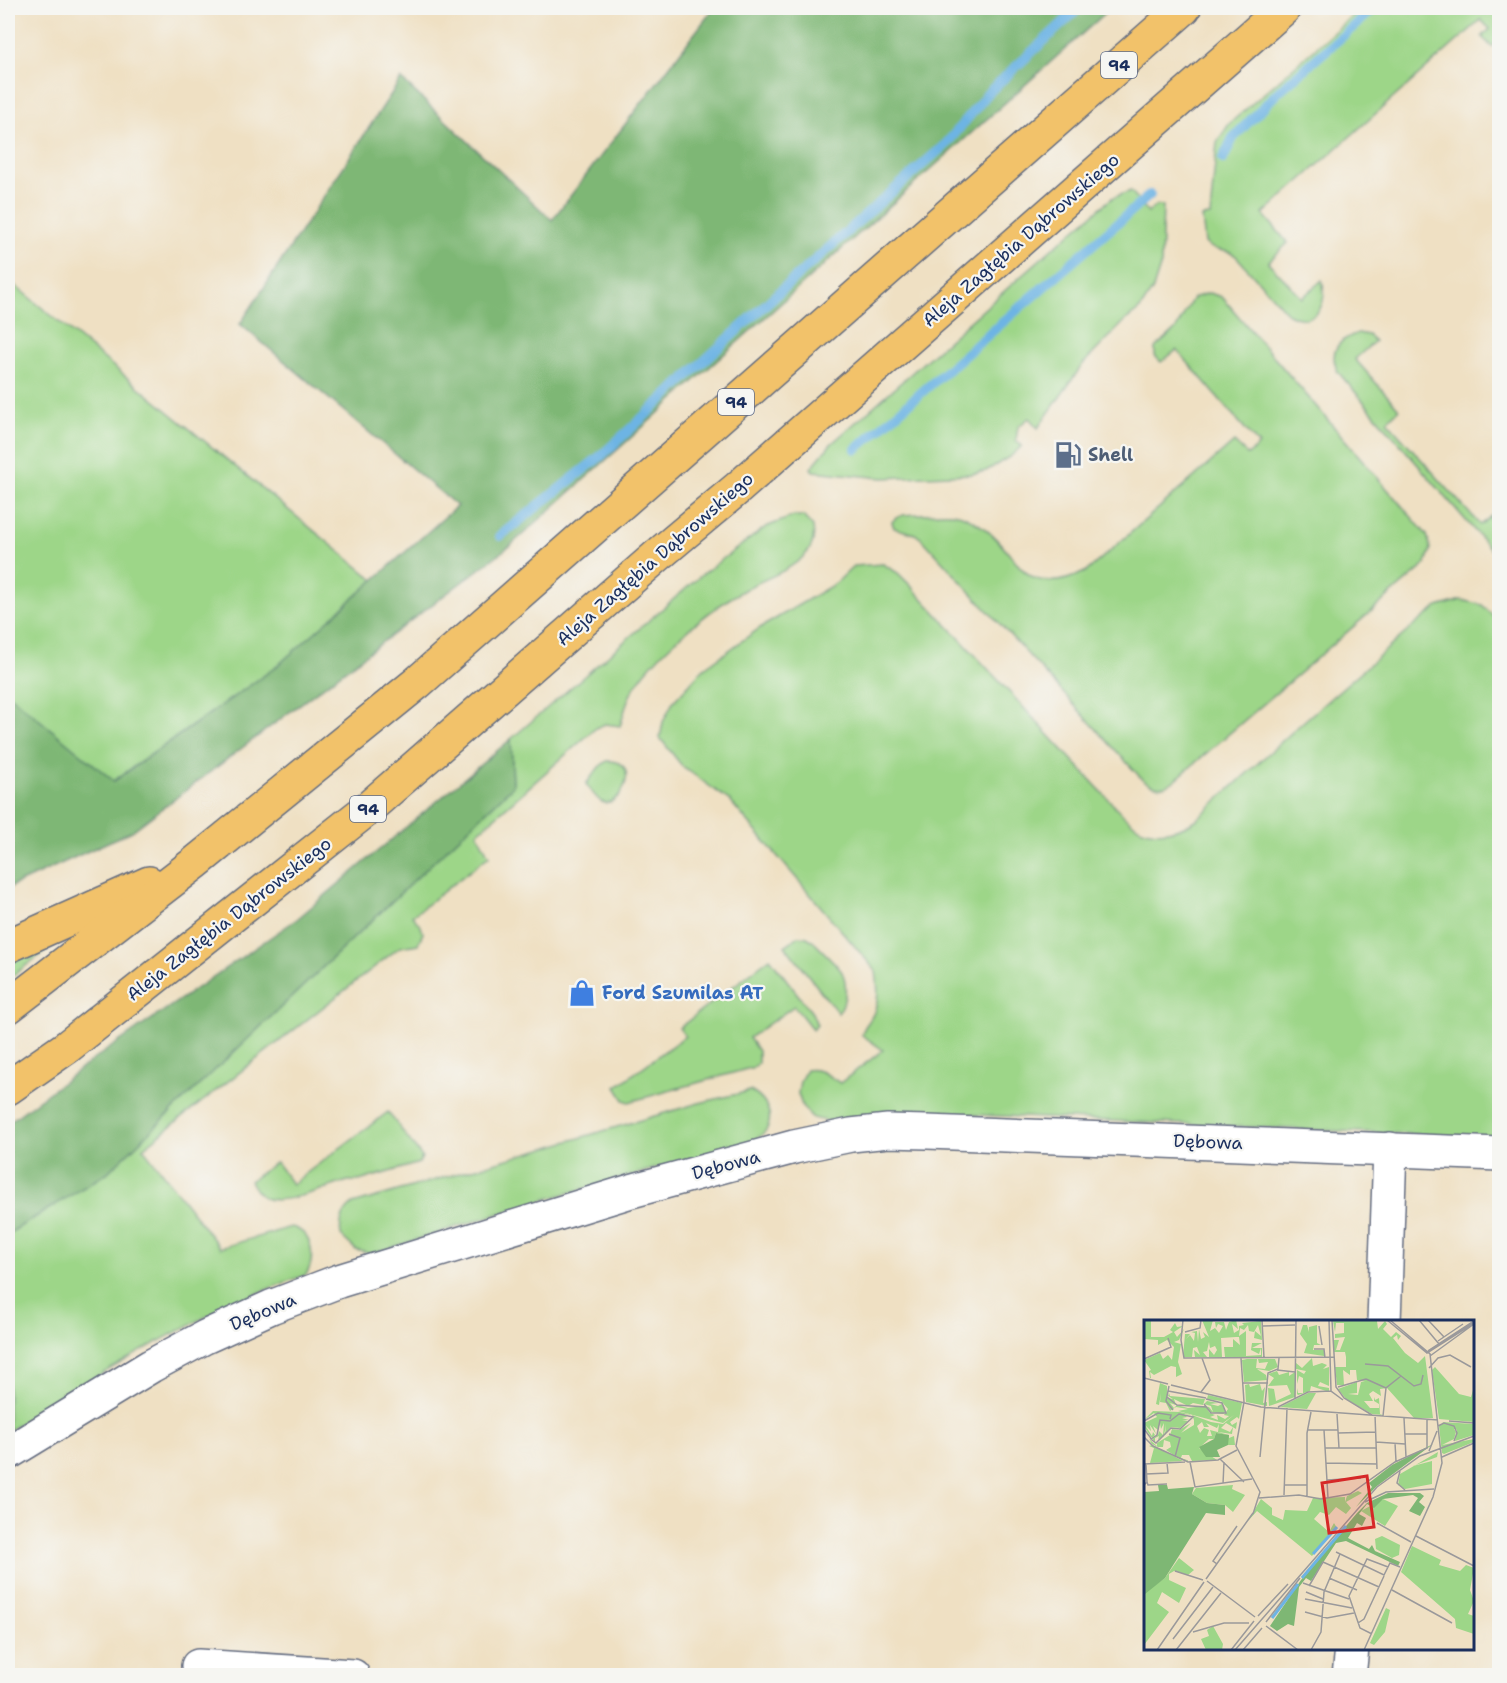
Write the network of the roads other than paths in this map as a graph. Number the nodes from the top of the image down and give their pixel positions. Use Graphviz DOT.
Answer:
graph roads {
  1 [pos="1184,8"];
  2 [pos="1284,8"];
  3 [pos="195,863"];
  4 [pos="8,946"];
  5 [pos="8,1007"];
  6 [pos="8,1088"];
  7 [pos="1390,1149"];
  8 [pos="1500,1154"];
  9 [pos="1384,1320"];
  10 [pos="8,1453"];
  11 [pos="1352,1650"];
  12 [pos="198,1666"];
  13 [pos="353,1676"];
  14 [pos="1349,1676"];
  1 -- 3 [label="main road, 94"];
  2 -- 6 [label="main road, Aleja Zagłębia Dąbrowskiego / 94"];
  3 -- 4 [label="main road"];
  3 -- 5 [label="main road, 94"];
  7 -- 8 [label="street, Dębowa"];
  7 -- 9 [label="street"];
  7 -- 10 [label="street, Dębowa"];
  11 -- 14 [label="street"];
  12 -- 13 [label="street"];
}
